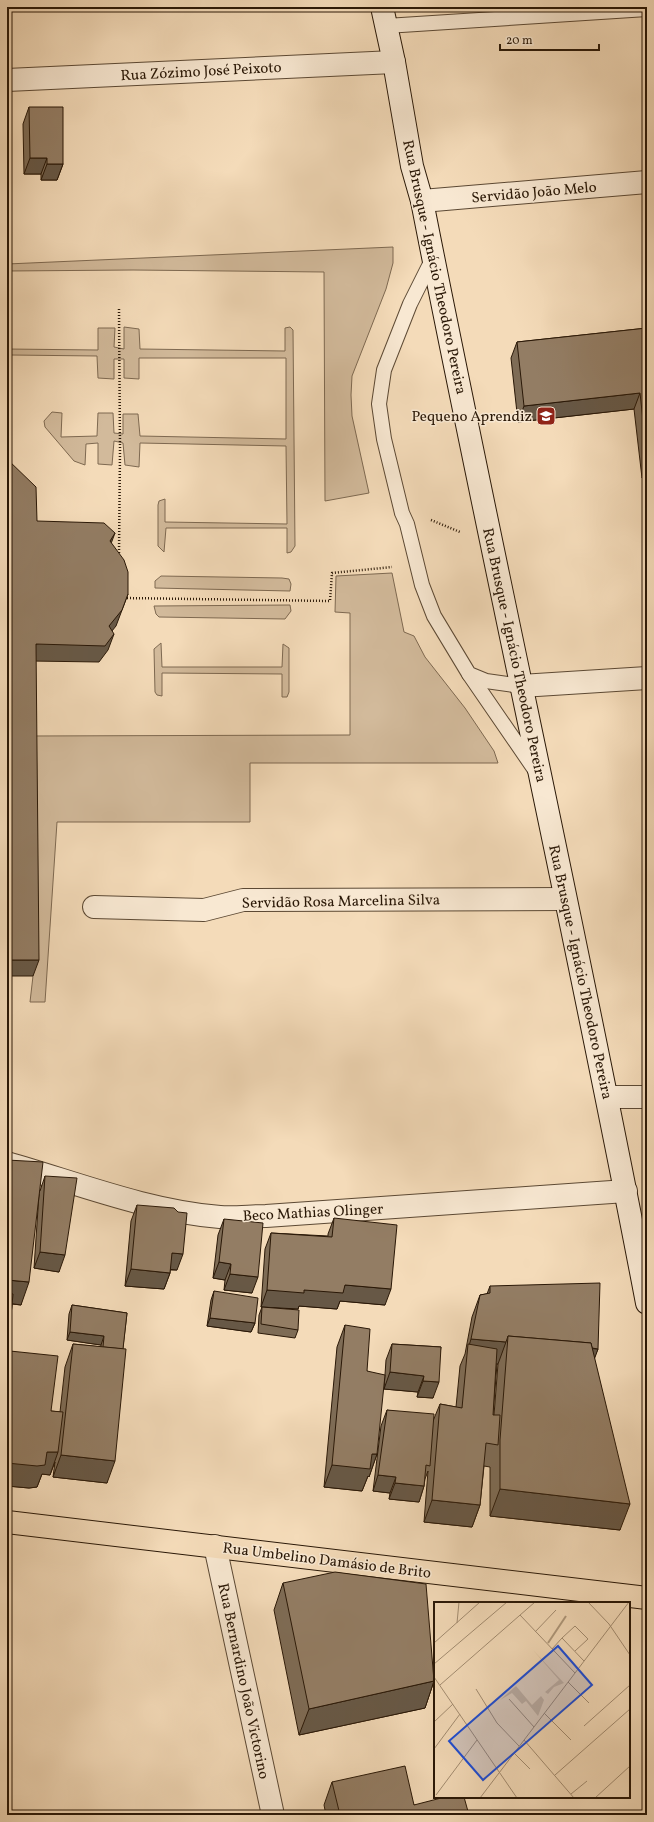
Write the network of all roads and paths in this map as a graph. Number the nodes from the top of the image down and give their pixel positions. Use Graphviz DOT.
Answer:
graph roads {
  1 [pos="647,9"];
  2 [pos="384,17"];
  3 [pos="394,62"];
  4 [pos="7,80"];
  5 [pos="647,182"];
  6 [pos="422,201"];
  7 [pos="433,258"];
  8 [pos="118,309"];
  9 [pos="407,524"];
  10 [pos="489,526"];
  11 [pos="119,559"];
  12 [pos="391,560"];
  13 [pos="123,595"];
  14 [pos="469,674"];
  15 [pos="647,678"];
  16 [pos="521,686"];
  17 [pos="540,778"];
  18 [pos="565,899"];
  19 [pos="94,907"];
  20 [pos="607,1097"];
  21 [pos="647,1097"];
  22 [pos="7,1163"];
  23 [pos="626,1191"];
  24 [pos="647,1303"];
  25 [pos="7,1522"];
  26 [pos="215,1546"];
  27 [pos="647,1598"];
  28 [pos="273,1815"];
  1 -- 2 [label="lane"];
  2 -- 3 [label="street, Rua Brusque - Ignácio Theodoro Pereira"];
  3 -- 4 [label="street, Rua Zózimo José Peixoto"];
  3 -- 6 [label="street, Rua Brusque - Ignácio Theodoro Pereira"];
  5 -- 6 [label="street, Servidão João Melo"];
  6 -- 7 [label="street, Rua Brusque - Ignácio Theodoro Pereira"];
  7 -- 9 [label="lane"];
  7 -- 10 [label="street, Rua Brusque - Ignácio Theodoro Pereira"];
  8 -- 11 [label="path"];
  9 -- 10 [label="path"];
  9 -- 14 [label="lane"];
  10 -- 16 [label="street, Rua Brusque - Ignácio Theodoro Pereira"];
  12 -- 13 [label="path"];
  14 -- 16 [label="lane"];
  14 -- 17 [label="lane"];
  15 -- 16 [label="street"];
  16 -- 17 [label="street, Rua Brusque - Ignácio Theodoro Pereira"];
  17 -- 18 [label="street, Rua Brusque - Ignácio Theodoro Pereira"];
  18 -- 19 [label="street, Servidão Rosa Marcelina Silva"];
  18 -- 20 [label="street, Rua Brusque - Ignácio Theodoro Pereira"];
  20 -- 21 [label="street"];
  20 -- 23 [label="street, Rua Brusque - Ignácio Theodoro Pereira"];
  22 -- 23 [label="street, Beco Mathias Olinger"];
  23 -- 24 [label="street, Rua Brusque - Ignácio Theodoro Pereira"];
  25 -- 26 [label="main road, Rua Umbelino Damásio de Brito"];
  26 -- 27 [label="main road, Rua Umbelino Damásio de Brito"];
  26 -- 28 [label="street, Rua Bernardino João Victorino"];
}
